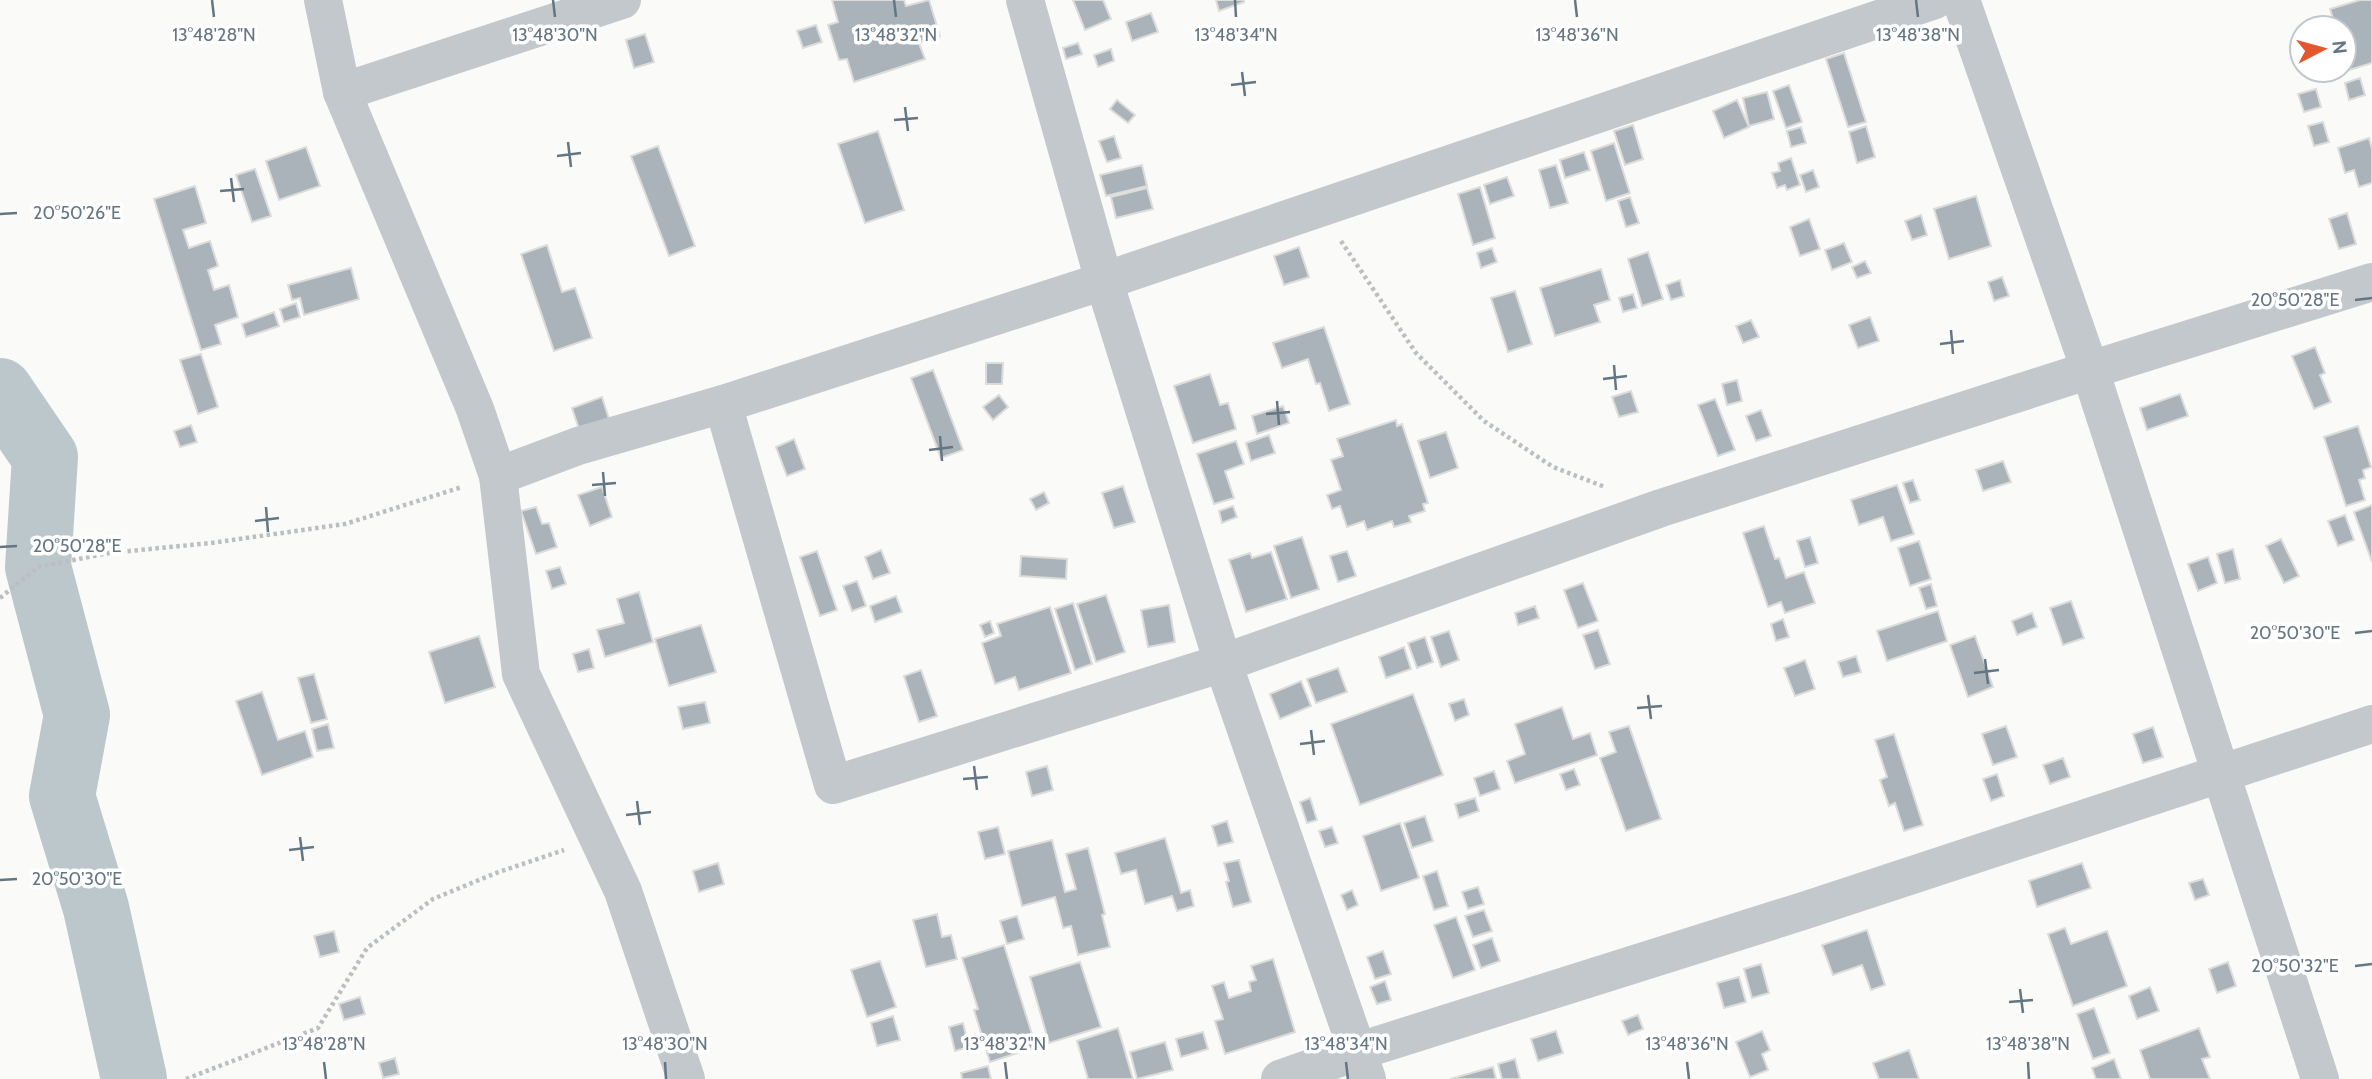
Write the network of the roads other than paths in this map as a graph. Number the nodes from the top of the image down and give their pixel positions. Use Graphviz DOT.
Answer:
graph roads {
  1 [pos="323,0"];
  2 [pos="622,0"];
  3 [pos="1025,0"];
  4 [pos="1935,0"];
  5 [pos="1961,0"];
  6 [pos="342,92"];
  7 [pos="1104,281"];
  8 [pos="2372,282"];
  9 [pos="2090,370"];
  10 [pos="723,404"];
  11 [pos="498,476"];
  12 [pos="1223,663"];
  13 [pos="2372,724"];
  14 [pos="2223,773"];
  15 [pos="1363,1065"];
  16 [pos="686,1079"];
  17 [pos="1280,1079"];
  18 [pos="2320,1079"];
  1 -- 6 [label="street"];
  2 -- 6 [label="street"];
  3 -- 7 [label="street"];
  4 -- 7 [label="street"];
  5 -- 9 [label="street"];
  6 -- 11 [label="street"];
  7 -- 10 [label="street"];
  7 -- 12 [label="street"];
  8 -- 9 [label="street"];
  9 -- 12 [label="street"];
  9 -- 14 [label="street"];
  10 -- 11 [label="street"];
  10 -- 12 [label="street"];
  11 -- 16 [label="street"];
  12 -- 15 [label="street"];
  13 -- 14 [label="street"];
  14 -- 15 [label="street"];
  14 -- 18 [label="street"];
  15 -- 17 [label="street"];
}
